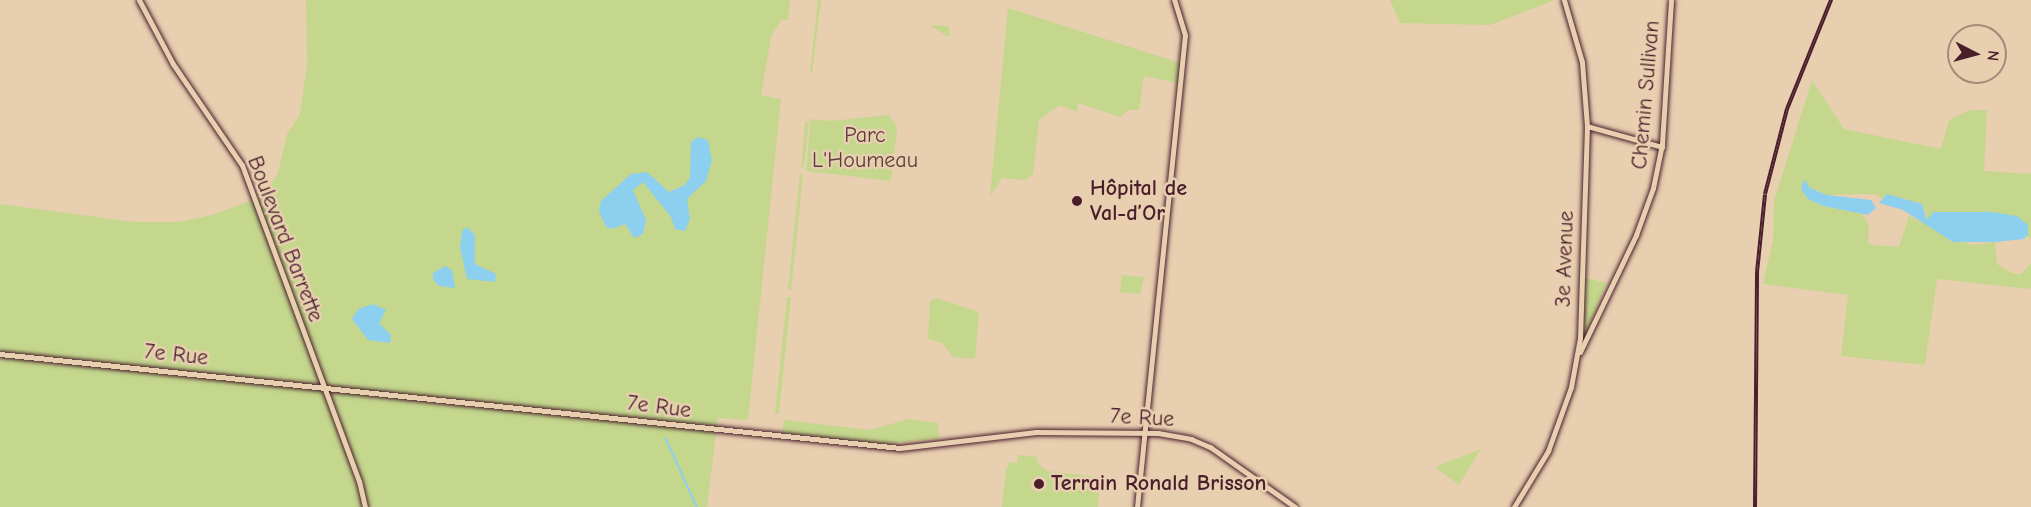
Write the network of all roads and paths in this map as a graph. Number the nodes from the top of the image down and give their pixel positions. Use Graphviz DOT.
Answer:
graph roads {
  1 [pos="139,0"];
  2 [pos="1174,0"];
  3 [pos="1564,0"];
  4 [pos="1671,0"];
  5 [pos="1587,126"];
  6 [pos="1662,147"];
  7 [pos="0,354"];
  8 [pos="1578,356"];
  9 [pos="323,387"];
  10 [pos="1145,432"];
  11 [pos="365,507"];
  12 [pos="1137,507"];
  13 [pos="1294,507"];
  14 [pos="1514,507"];
  1 -- 9 [label="street, Boulevard Barrette"];
  2 -- 10 [label="street"];
  3 -- 5 [label="street, 3e Avenue"];
  4 -- 6 [label="street, Chemin Sullivan"];
  5 -- 6 [label="street"];
  5 -- 8 [label="street, 3e Avenue"];
  6 -- 8 [label="street, Chemin Sullivan"];
  7 -- 9 [label="street, 7e Rue"];
  8 -- 14 [label="street, 3e Avenue"];
  9 -- 10 [label="street, 7e Rue"];
  9 -- 11 [label="street, Boulevard Barrette"];
  10 -- 12 [label="street"];
  10 -- 13 [label="street, 7e Rue"];
}
